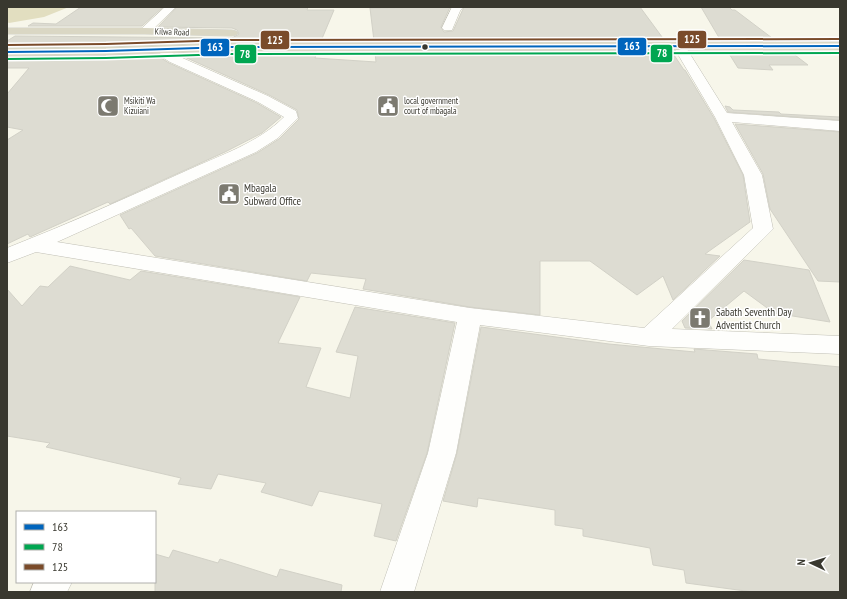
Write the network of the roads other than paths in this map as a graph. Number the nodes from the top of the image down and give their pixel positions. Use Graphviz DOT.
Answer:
graph roads {
  1 [pos="171,7"];
  2 [pos="458,7"];
  3 [pos="448,28"];
  4 [pos="7,31"];
  5 [pos="145,31"];
  6 [pos="840,32"];
  7 [pos="679,46"];
  8 [pos="840,46"];
  9 [pos="164,49"];
  10 [pos="7,52"];
  11 [pos="722,117"];
  12 [pos="840,126"];
  13 [pos="34,245"];
  14 [pos="7,256"];
  15 [pos="470,316"];
  16 [pos="650,337"];
  17 [pos="840,345"];
  18 [pos="54,583"];
  19 [pos="47,592"];
  20 [pos="397,592"];
  1 -- 5 [label="street"];
  2 -- 3 [label="street"];
  4 -- 5 [label="highway, Kilwa Road"];
  5 -- 6 [label="highway, Kilwa Road"];
  7 -- 8 [label="highway, Kilwa Road"];
  7 -- 9 [label="highway, Kilwa Road"];
  7 -- 11 [label="street"];
  9 -- 10 [label="highway, Kilwa Road"];
  9 -- 13 [label="street"];
  11 -- 12 [label="street"];
  11 -- 16 [label="street"];
  13 -- 14 [label="street"];
  13 -- 15 [label="street"];
  15 -- 16 [label="street"];
  15 -- 20 [label="street"];
  16 -- 17 [label="street"];
  18 -- 19 [label="street"];
}
